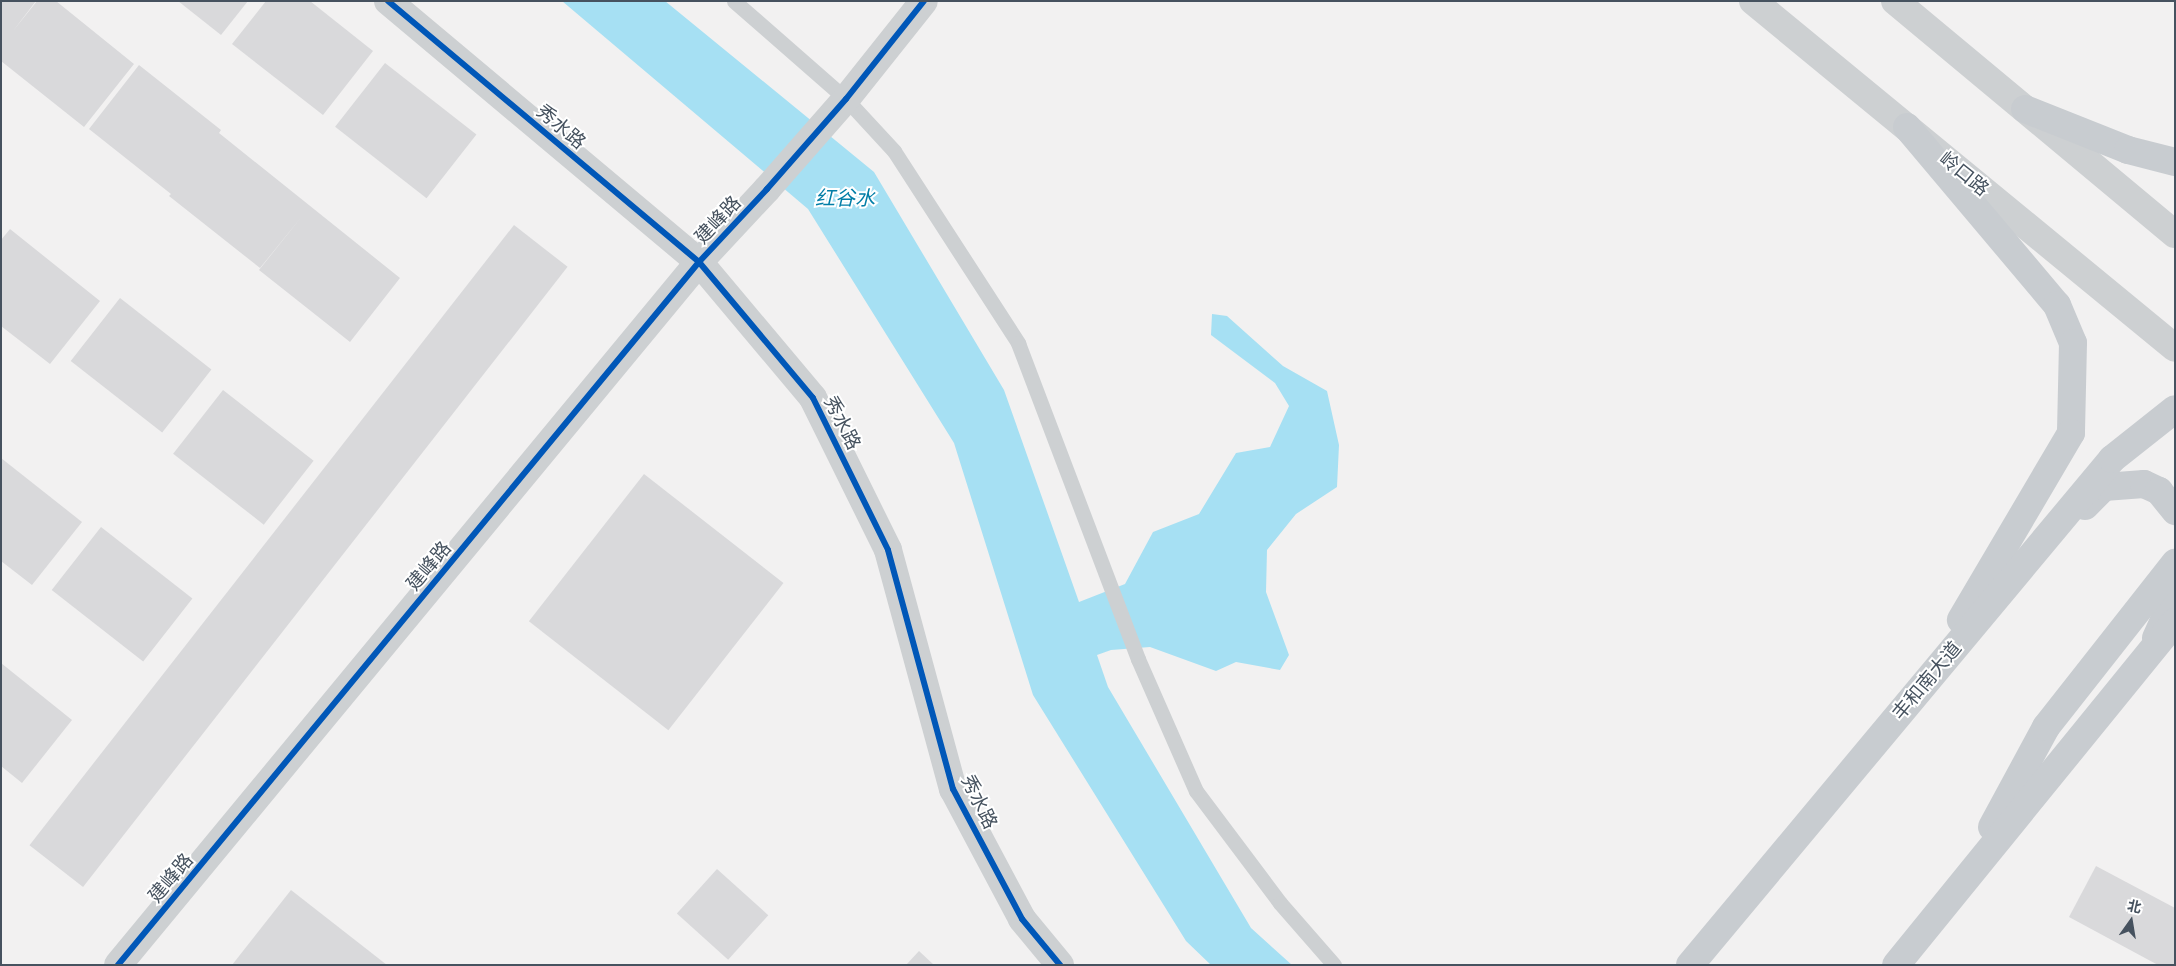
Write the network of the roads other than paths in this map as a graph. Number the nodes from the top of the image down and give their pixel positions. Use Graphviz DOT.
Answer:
graph roads {
  1 [pos="388,1"];
  2 [pos="734,1"];
  3 [pos="924,1"];
  4 [pos="1753,1"];
  5 [pos="1895,1"];
  6 [pos="846,99"];
  7 [pos="2025,109"];
  8 [pos="1907,127"];
  9 [pos="2175,162"];
  10 [pos="2175,234"];
  11 [pos="699,262"];
  12 [pos="2175,348"];
  13 [pos="2175,409"];
  14 [pos="2175,511"];
  15 [pos="2028,559"];
  16 [pos="2175,563"];
  17 [pos="2175,596"];
  18 [pos="2175,622"];
  19 [pos="2175,650"];
  20 [pos="2148,655"];
  21 [pos="1920,690"];
  22 [pos="2049,776"];
  23 [pos="1962,884"];
  24 [pos="118,965"];
  25 [pos="1060,965"];
  26 [pos="1334,965"];
  27 [pos="1690,965"];
  28 [pos="1896,965"];
  1 -- 11 [label="street, 秀水路"];
  2 -- 6 [label="lane"];
  3 -- 6 [label="street"];
  4 -- 8 [label="street, 岭口路"];
  5 -- 7 [label="street"];
  6 -- 11 [label="street, 建峰路"];
  6 -- 26 [label="lane"];
  7 -- 9 [label="main road"];
  7 -- 10 [label="street"];
  8 -- 12 [label="street, 岭口路"];
  8 -- 21 [label="main road"];
  11 -- 24 [label="street, 建峰路"];
  11 -- 25 [label="street, 秀水路"];
  13 -- 15 [label="main road, 丰和南大道"];
  14 -- 15 [label="main road"];
  15 -- 21 [label="main road, 丰和南大道"];
  16 -- 23 [label="main road"];
  17 -- 20 [label="main road"];
  18 -- 20 [label="main road"];
  19 -- 22 [label="main road"];
  20 -- 22 [label="main road"];
  21 -- 27 [label="main road, 丰和南大道"];
  22 -- 23 [label="main road"];
  23 -- 28 [label="main road"];
}
